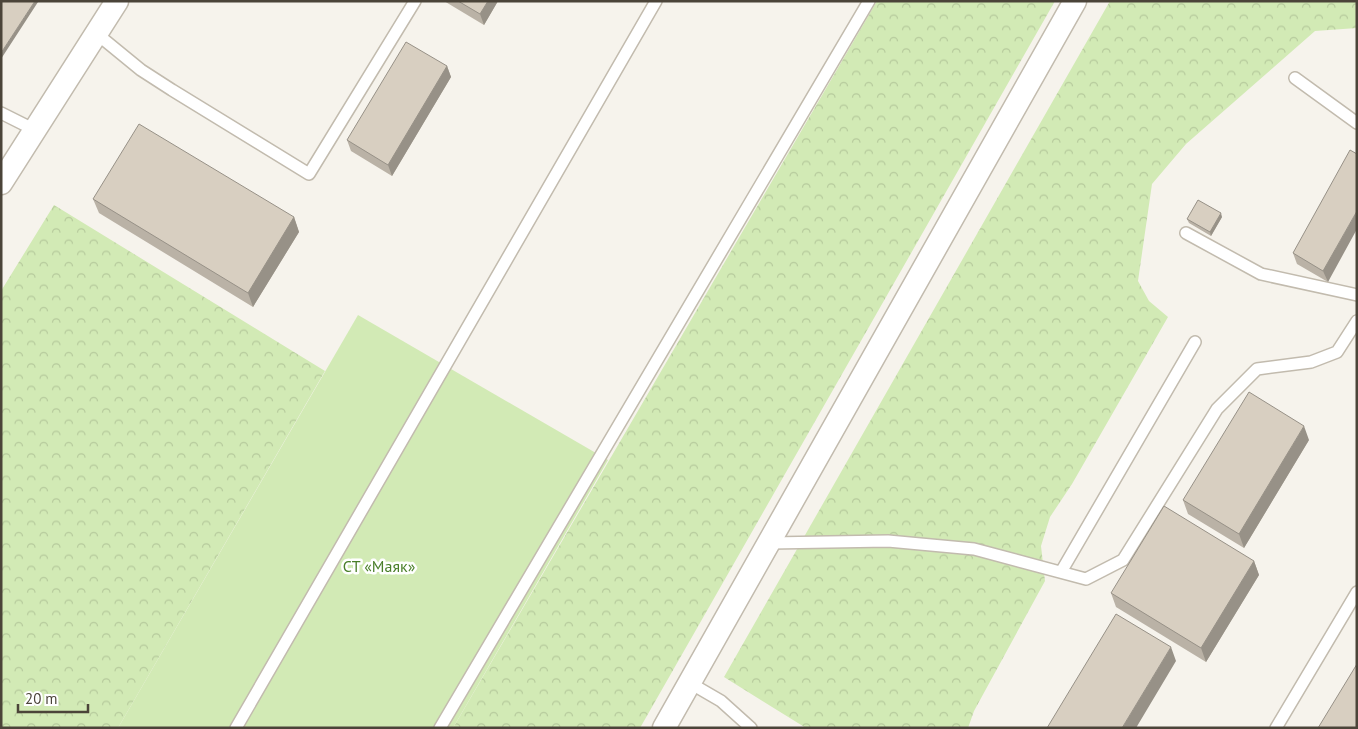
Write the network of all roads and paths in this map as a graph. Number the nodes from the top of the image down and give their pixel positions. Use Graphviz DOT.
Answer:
graph roads {
  1 [pos="117,1"];
  2 [pos="415,1"];
  3 [pos="656,1"];
  4 [pos="869,1"];
  5 [pos="1075,1"];
  6 [pos="97,34"];
  7 [pos="1295,78"];
  8 [pos="1,113"];
  9 [pos="1357,123"];
  10 [pos="35,130"];
  11 [pos="1,182"];
  12 [pos="1186,233"];
  13 [pos="1357,295"];
  14 [pos="1357,321"];
  15 [pos="1195,342"];
  16 [pos="770,543"];
  17 [pos="1061,572"];
  18 [pos="1357,592"];
  19 [pos="690,683"];
  20 [pos="236,728"];
  21 [pos="440,728"];
  22 [pos="664,728"];
  23 [pos="751,728"];
  24 [pos="1276,728"];
  1 -- 6 [label="street"];
  2 -- 6 [label="lane"];
  3 -- 20 [label="lane"];
  4 -- 21 [label="lane"];
  5 -- 16 [label="street"];
  6 -- 10 [label="street"];
  7 -- 9 [label="lane"];
  8 -- 10 [label="lane"];
  10 -- 11 [label="street"];
  12 -- 13 [label="lane"];
  14 -- 17 [label="lane"];
  15 -- 17 [label="lane"];
  16 -- 17 [label="lane"];
  16 -- 19 [label="street"];
  18 -- 24 [label="lane"];
  19 -- 22 [label="street"];
  19 -- 23 [label="lane"];
}
